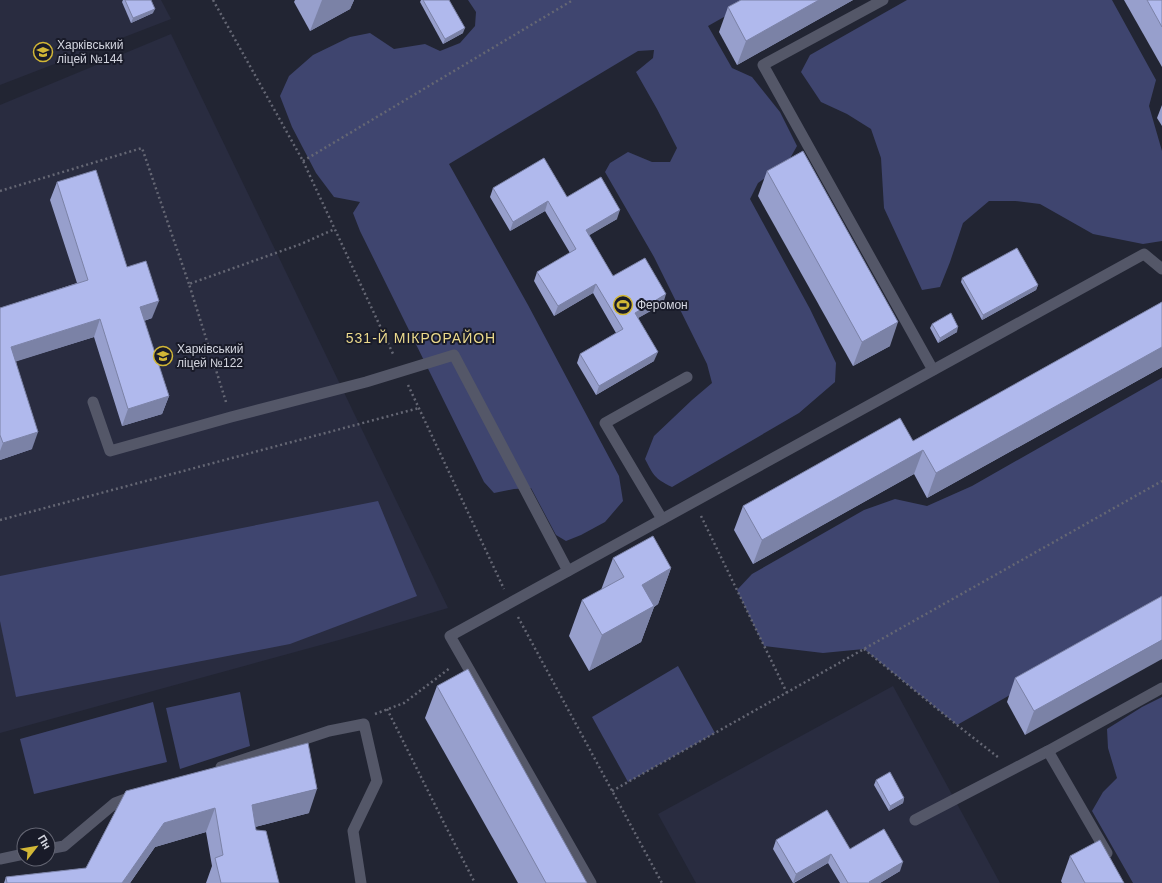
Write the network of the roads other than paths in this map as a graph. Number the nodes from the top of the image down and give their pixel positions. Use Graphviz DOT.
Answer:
graph roads {
  1 [pos="883,0"];
  2 [pos="1162,269"];
  3 [pos="933,370"];
  4 [pos="687,377"];
  5 [pos="93,402"];
  6 [pos="662,519"];
  7 [pos="568,571"];
  8 [pos="1162,688"];
  9 [pos="1048,751"];
  10 [pos="211,771"];
  11 [pos="144,793"];
  12 [pos="915,820"];
  13 [pos="56,848"];
  14 [pos="16,856"];
  15 [pos="0,859"];
  16 [pos="1113,863"];
  17 [pos="361,883"];
  18 [pos="591,883"];
  1 -- 3 [label="lane"];
  2 -- 3 [label="lane"];
  3 -- 6 [label="lane"];
  4 -- 6 [label="lane"];
  5 -- 7 [label="lane"];
  6 -- 7 [label="lane"];
  7 -- 18 [label="lane"];
  8 -- 9 [label="lane"];
  9 -- 12 [label="lane"];
  9 -- 16 [label="lane"];
  10 -- 17 [label="lane"];
  11 -- 13 [label="lane"];
  14 -- 15 [label="lane"];
}
